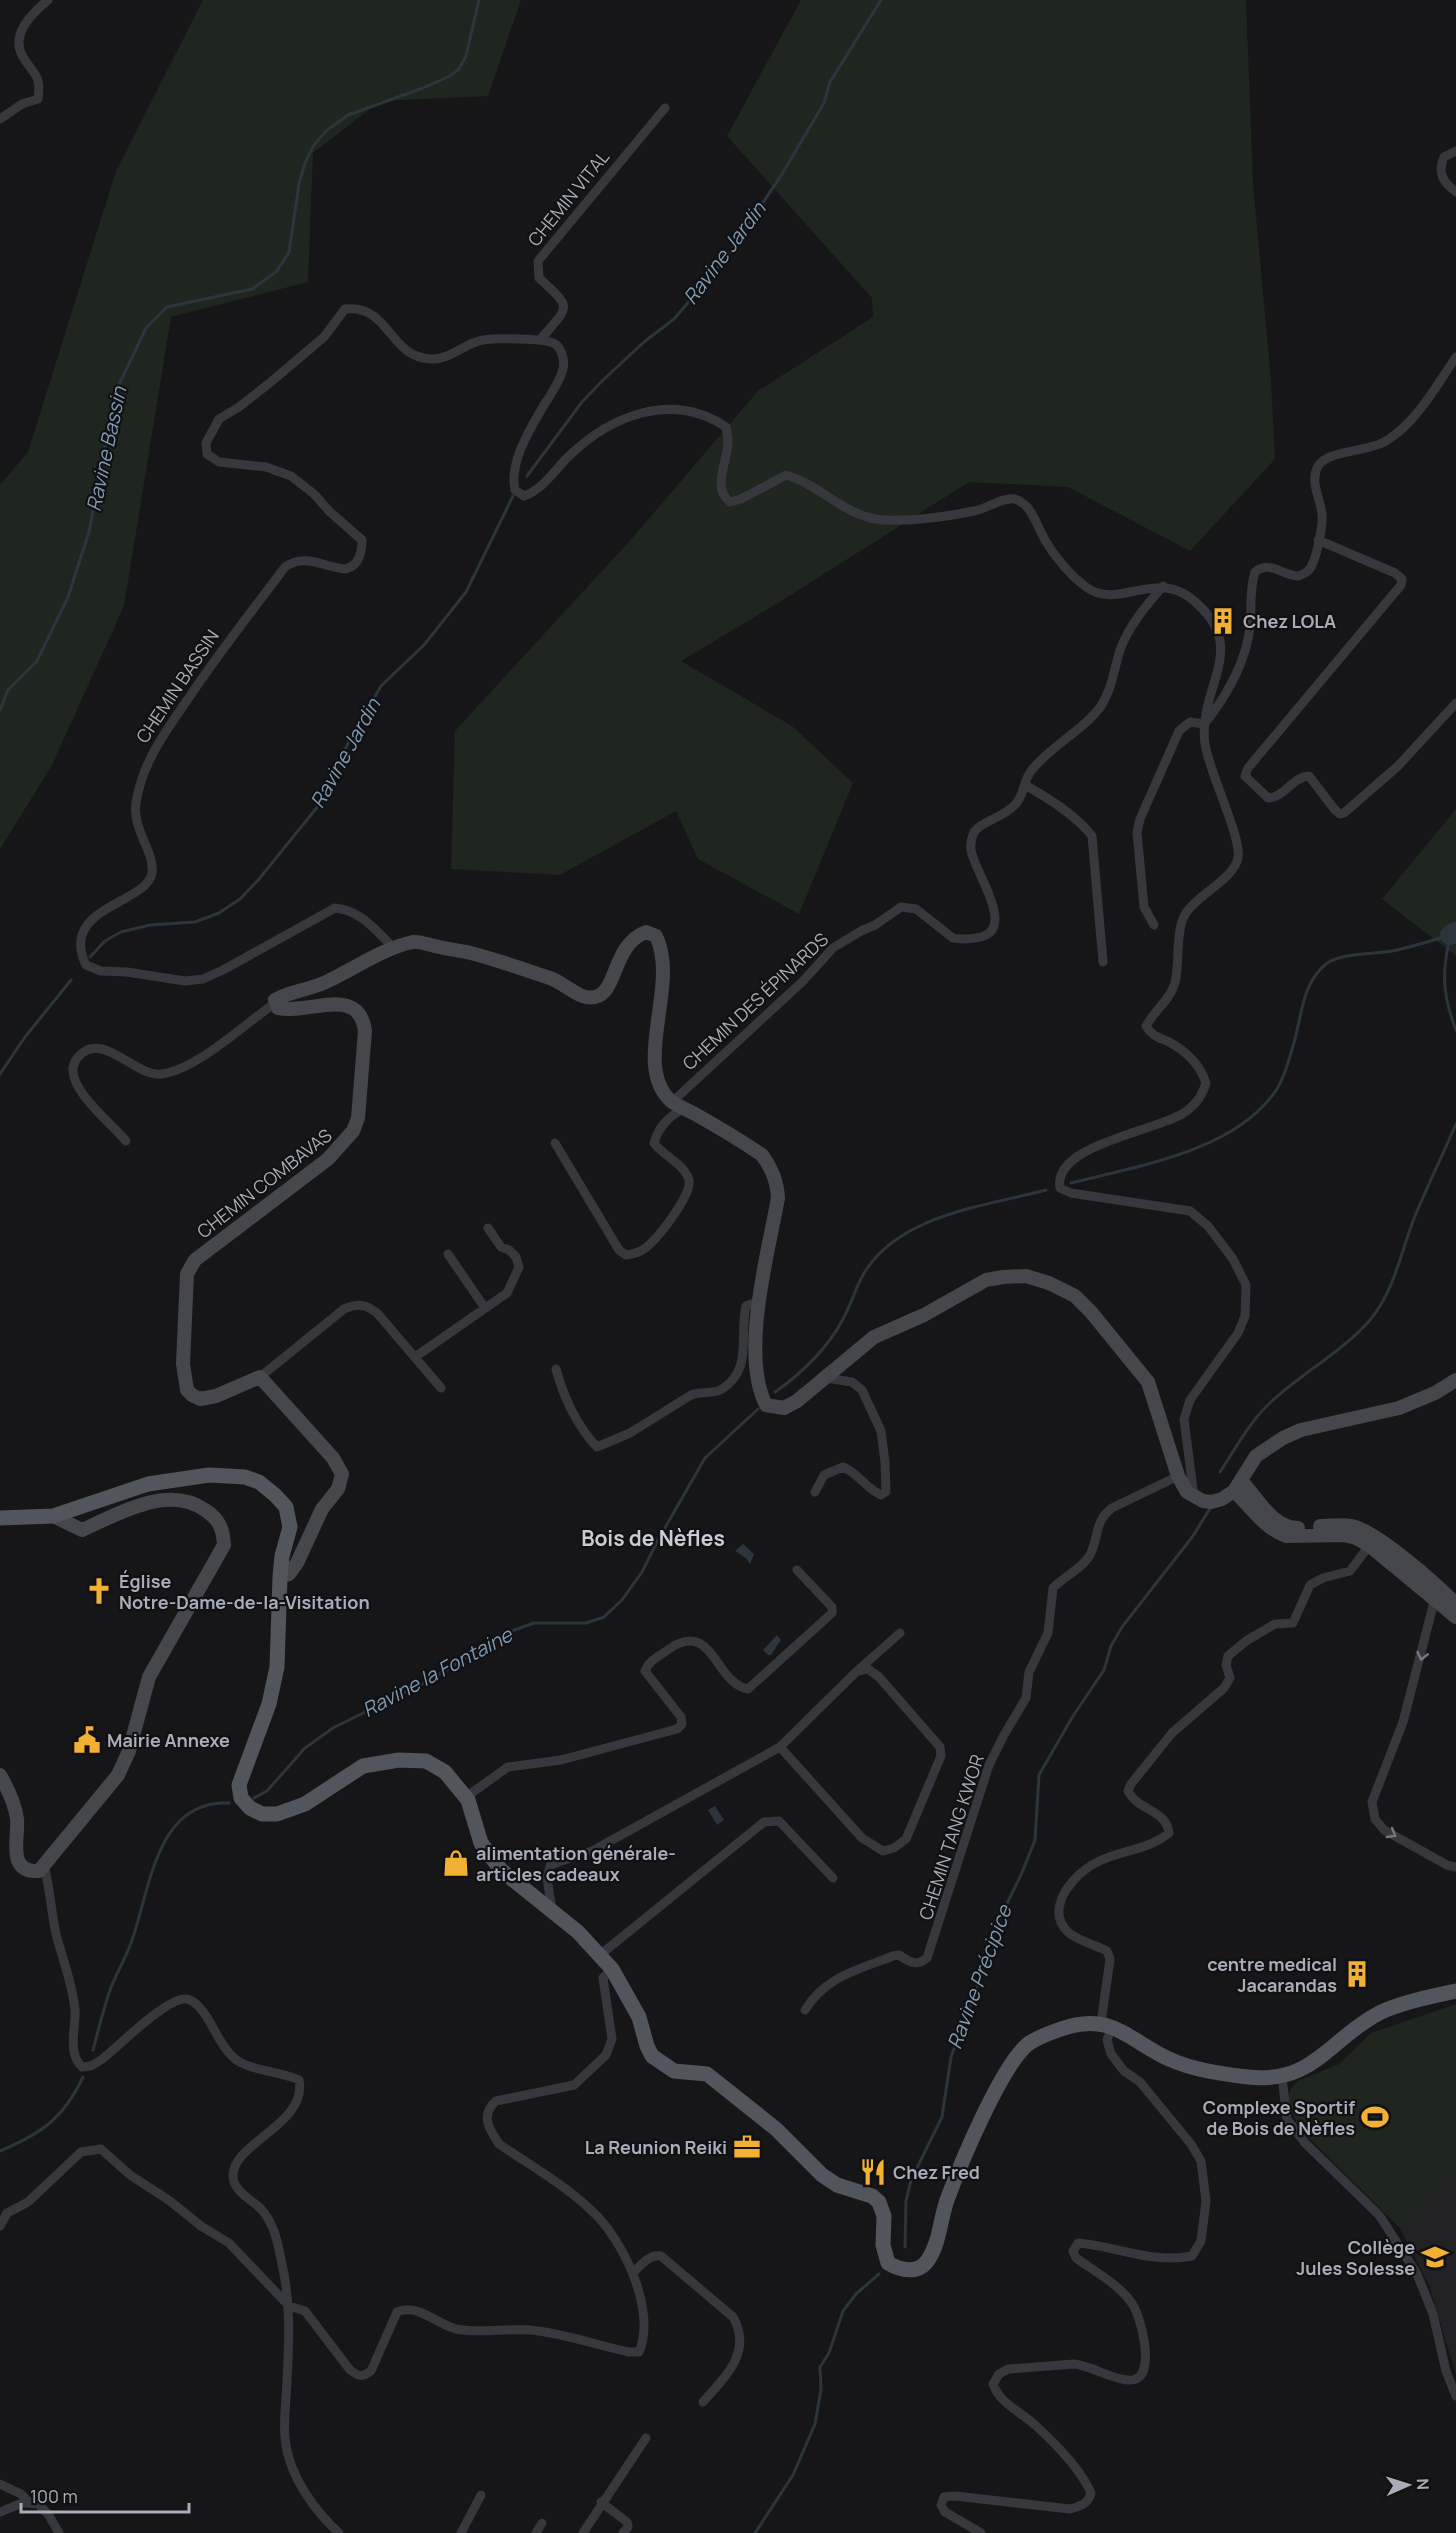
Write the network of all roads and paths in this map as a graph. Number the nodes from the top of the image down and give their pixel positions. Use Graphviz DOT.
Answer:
graph roads {
  1 [pos="48,0"];
  2 [pos="665,108"];
  3 [pos="0,119"];
  4 [pos="1456,151"];
  5 [pos="1456,192"];
  6 [pos="540,340"];
  7 [pos="1456,357"];
  8 [pos="1318,540"];
  9 [pos="1163,586"];
  10 [pos="1456,703"];
  11 [pos="1204,724"];
  12 [pos="1024,785"];
  13 [pos="1154,926"];
  14 [pos="394,948"];
  15 [pos="1103,962"];
  16 [pos="274,1004"];
  17 [pos="678,1105"];
  18 [pos="126,1141"];
  19 [pos="555,1143"];
  20 [pos="488,1228"];
  21 [pos="448,1254"];
  22 [pos="760,1301"];
  23 [pos="485,1308"];
  24 [pos="415,1357"];
  25 [pos="556,1369"];
  26 [pos="260,1377"];
  27 [pos="826,1378"];
  28 [pos="1456,1380"];
  29 [pos="441,1388"];
  30 [pos="1178,1476"];
  31 [pos="1238,1486"];
  32 [pos="815,1492"];
  33 [pos="1194,1497"];
  34 [pos="54,1516"];
  35 [pos="0,1518"];
  36 [pos="1372,1542"];
  37 [pos="797,1570"];
  38 [pos="280,1578"];
  39 [pos="1441,1596"];
  40 [pos="1456,1604"];
  41 [pos="1456,1617"];
  42 [pos="900,1633"];
  43 [pos="857,1671"];
  44 [pos="780,1747"];
  45 [pos="0,1775"];
  46 [pos="466,1797"];
  47 [pos="44,1866"];
  48 [pos="1456,1867"];
  49 [pos="833,1878"];
  50 [pos="552,1910"];
  51 [pos="600,1955"];
  52 [pos="612,1969"];
  53 [pos="1456,1991"];
  54 [pos="805,2010"];
  55 [pos="1107,2025"];
  56 [pos="1282,2078"];
  57 [pos="0,2226"];
  58 [pos="633,2273"];
  59 [pos="289,2306"];
  60 [pos="1456,2396"];
  61 [pos="703,2402"];
  62 [pos="646,2438"];
  63 [pos="0,2484"];
  64 [pos="481,2495"];
  65 [pos="601,2502"];
  66 [pos="30,2503"];
  67 [pos="0,2512"];
  68 [pos="542,2523"];
  69 [pos="58,2533"];
  70 [pos="339,2533"];
  71 [pos="461,2533"];
  72 [pos="536,2533"];
  73 [pos="583,2533"];
  74 [pos="623,2533"];
  75 [pos="981,2533"];
  1 -- 3 [label="street"];
  2 -- 6 [label="street, CHEMIN VITAL"];
  4 -- 5 [label="street"];
  6 -- 9 [label="street"];
  6 -- 14 [label="street, CHEMIN BASSIN"];
  7 -- 8 [label="street"];
  8 -- 10 [label="street"];
  8 -- 11 [label="street"];
  9 -- 11 [label="street"];
  9 -- 12 [label="street, CHEMIN DES ÉPINARDS"];
  11 -- 13 [label="street"];
  11 -- 33 [label="street"];
  12 -- 15 [label="street"];
  12 -- 17 [label="street, CHEMIN DES ÉPINARDS"];
  14 -- 16 [label="street"];
  14 -- 17 [label="street"];
  16 -- 18 [label="street"];
  16 -- 26 [label="street, CHEMIN COMBAVAS"];
  17 -- 19 [label="street"];
  17 -- 22 [label="street"];
  20 -- 23 [label="street"];
  21 -- 23 [label="street"];
  22 -- 25 [label="street"];
  22 -- 27 [label="street"];
  23 -- 24 [label="street"];
  24 -- 26 [label="street"];
  24 -- 29 [label="street"];
  26 -- 38 [label="street"];
  27 -- 30 [label="street"];
  27 -- 32 [label="street"];
  28 -- 31 [label="street"];
  30 -- 33 [label="street"];
  30 -- 54 [label="street, CHEMIN TANG KWOR"];
  31 -- 33 [label="street"];
  31 -- 36 [label="street"];
  34 -- 35 [label="main road"];
  34 -- 38 [label="main road"];
  34 -- 47 [label="street"];
  36 -- 39 [label="street"];
  36 -- 55 [label="street"];
  37 -- 46 [label="street"];
  38 -- 46 [label="main road"];
  39 -- 40 [label="street"];
  39 -- 41 [label="street"];
  39 -- 48 [label="street, one-way"];
  42 -- 43 [label="street"];
  43 -- 44 [label="street"];
  43 -- 44 [label="street"];
  44 -- 50 [label="street"];
  45 -- 47 [label="street"];
  46 -- 50 [label="main road"];
  47 -- 59 [label="street"];
  49 -- 51 [label="street"];
  50 -- 51 [label="main road"];
  51 -- 52 [label="main road"];
  52 -- 55 [label="main road"];
  52 -- 58 [label="street"];
  53 -- 56 [label="main road"];
  55 -- 56 [label="main road"];
  55 -- 75 [label="street"];
  56 -- 60 [label="street"];
  57 -- 59 [label="street"];
  58 -- 59 [label="street"];
  58 -- 61 [label="street"];
  59 -- 70 [label="street"];
  62 -- 65 [label="street"];
  63 -- 66 [label="street"];
  64 -- 71 [label="street"];
  65 -- 73 [label="street"];
  65 -- 74 [label="street"];
  66 -- 67 [label="street"];
  66 -- 69 [label="street"];
  68 -- 72 [label="street"];
}
